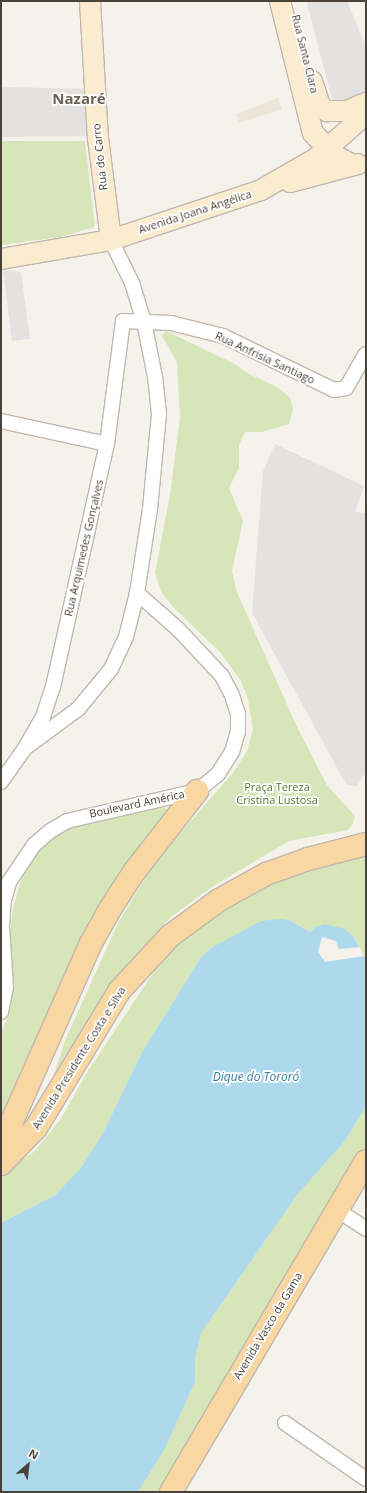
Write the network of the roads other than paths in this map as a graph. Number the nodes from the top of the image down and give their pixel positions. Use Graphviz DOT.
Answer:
graph roads {
  1 [pos="90,1"];
  2 [pos="280,1"];
  3 [pos="292,1"];
  4 [pos="366,103"];
  5 [pos="366,114"];
  6 [pos="327,148"];
  7 [pos="362,166"];
  8 [pos="261,190"];
  9 [pos="111,240"];
  10 [pos="1,259"];
  11 [pos="144,322"];
  12 [pos="366,354"];
  13 [pos="1,421"];
  14 [pos="107,444"];
  15 [pos="137,593"];
  16 [pos="25,748"];
  17 [pos="1,782"];
  18 [pos="197,792"];
  19 [pos="360,850"];
  20 [pos="1,1012"];
  21 [pos="1,1146"];
  22 [pos="366,1161"];
  23 [pos="1,1164"];
  24 [pos="337,1210"];
  25 [pos="366,1229"];
  26 [pos="285,1423"];
  27 [pos="366,1479"];
  28 [pos="173,1491"];
  1 -- 9 [label="street, Rua do Carro"];
  2 -- 6 [label="street, Rua Santa Clara"];
  3 -- 4 [label="street, Rua Santa Clara"];
  5 -- 6 [label="street, Avenida Joana Angélica"];
  6 -- 7 [label="street, Rua Santa Clara"];
  6 -- 8 [label="street, Avenida Joana Angélica"];
  7 -- 8 [label="street"];
  8 -- 9 [label="street, Avenida Joana Angélica"];
  9 -- 10 [label="street, Avenida Joana Angélica"];
  9 -- 11 [label="street"];
  11 -- 12 [label="street, Rua Anfrisia Santiago"];
  11 -- 14 [label="street, Rua Arquimedes Gonçalves"];
  11 -- 15 [label="street"];
  13 -- 14 [label="street"];
  14 -- 16 [label="street, Rua Arquimedes Gonçalves"];
  15 -- 16 [label="street"];
  15 -- 18 [label="street, Boulevard América"];
  16 -- 17 [label="street, Rua Arquimedes Gonçalves"];
  18 -- 20 [label="street, Boulevard América"];
  18 -- 21 [label="main road"];
  19 -- 23 [label="main road, Avenida Presidente Costa e Silva"];
  22 -- 24 [label="main road, Avenida Vasco da Gama"];
  24 -- 25 [label="street"];
  24 -- 28 [label="main road, Avenida Vasco da Gama"];
  26 -- 27 [label="street"];
}
